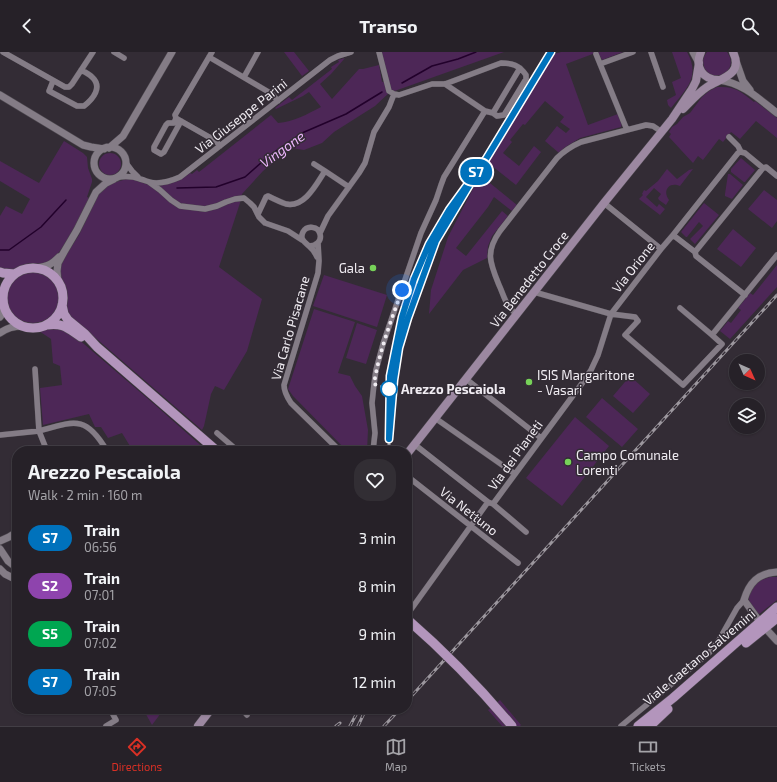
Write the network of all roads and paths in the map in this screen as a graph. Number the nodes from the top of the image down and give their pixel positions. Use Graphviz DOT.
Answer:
graph roads {
  1 [pos="3,52"];
  2 [pos="93,52"];
  3 [pos="114,52"];
  4 [pos="172,52"];
  5 [pos="258,52"];
  6 [pos="351,52"];
  7 [pos="379,52"];
  8 [pos="633,52"];
  9 [pos="650,52"];
  10 [pos="693,52"];
  11 [pos="701,52"];
  12 [pos="733,52"];
  13 [pos="738,52"];
  14 [pos="338,54"];
  15 [pos="596,54"];
  16 [pos="210,55"];
  17 [pos="124,58"];
  18 [pos="736,60"];
  19 [pos="699,63"];
  20 [pos="600,64"];
  21 [pos="520,68"];
  22 [pos="81,70"];
  23 [pos="244,77"];
  24 [pos="719,80"];
  25 [pos="53,81"];
  26 [pos="445,84"];
  27 [pos="663,87"];
  28 [pos="394,94"];
  29 [pos="753,94"];
  30 [pos="0,95"];
  31 [pos="278,101"];
  32 [pos="485,111"];
  33 [pos="493,113"];
  34 [pos="777,113"];
  35 [pos="178,118"];
  36 [pos="672,119"];
  37 [pos="627,130"];
  38 [pos="662,132"];
  39 [pos="123,136"];
  40 [pos="728,137"];
  41 [pos="83,145"];
  42 [pos="220,146"];
  43 [pos="107,148"];
  44 [pos="741,152"];
  45 [pos="123,154"];
  46 [pos="95,161"];
  47 [pos="126,163"];
  48 [pos="314,164"];
  49 [pos="763,168"];
  50 [pos="96,170"];
  51 [pos="325,171"];
  52 [pos="777,176"];
  53 [pos="116,178"];
  54 [pos="140,178"];
  55 [pos="149,182"];
  56 [pos="165,182"];
  57 [pos="349,187"];
  58 [pos="96,192"];
  59 [pos="167,196"];
  60 [pos="604,203"];
  61 [pos="258,214"];
  62 [pos="328,216"];
  63 [pos="314,227"];
  64 [pos="304,231"];
  65 [pos="288,232"];
  66 [pos="320,232"];
  67 [pos="673,235"];
  68 [pos="302,240"];
  69 [pos="318,243"];
  70 [pos="309,246"];
  71 [pos="661,249"];
  72 [pos="64,252"];
  73 [pos="695,252"];
  74 [pos="777,255"];
  75 [pos="319,261"];
  76 [pos="37,268"];
  77 [pos="0,272"];
  78 [pos="15,274"];
  79 [pos="58,281"];
  80 [pos="2,287"];
  81 [pos="534,292"];
  82 [pos="745,295"];
  83 [pos="3,303"];
  84 [pos="62,305"];
  85 [pos="680,308"];
  86 [pos="517,314"];
  87 [pos="611,314"];
  88 [pos="0,317"];
  89 [pos="46,325"];
  90 [pos="22,326"];
  91 [pos="0,334"];
  92 [pos="712,335"];
  93 [pos="97,347"];
  94 [pos="35,369"];
  95 [pos="466,379"];
  96 [pos="435,418"];
  97 [pos="39,431"];
  98 [pos="217,433"];
  99 [pos="0,435"];
  100 [pos="541,438"];
  101 [pos="414,444"];
  102 [pos="45,446"];
  103 [pos="104,446"];
  104 [pos="211,446"];
  105 [pos="232,446"];
  106 [pos="335,446"];
  107 [pos="374,446"];
  108 [pos="412,447"];
  109 [pos="515,474"];
  110 [pos="412,480"];
  111 [pos="491,503"];
  112 [pos="471,526"];
  113 [pos="526,532"];
  114 [pos="12,535"];
  115 [pos="0,541"];
  116 [pos="0,549"];
  117 [pos="518,563"];
  118 [pos="12,564"];
  119 [pos="0,569"];
  120 [pos="777,572"];
  121 [pos="12,578"];
  122 [pos="744,600"];
  123 [pos="777,607"];
  124 [pos="412,608"];
  125 [pos="777,618"];
  126 [pos="760,619"];
  127 [pos="412,624"];
  128 [pos="767,630"];
  129 [pos="777,641"];
  130 [pos="709,674"];
  131 [pos="113,714"];
  132 [pos="207,714"];
  133 [pos="106,726"];
  134 [pos="198,726"];
  135 [pos="512,726"];
  136 [pos="621,726"];
  137 [pos="638,726"];
  138 [pos="650,726"];
  1 -- 25 [label="street"];
  2 -- 22 [label="street"];
  3 -- 17 [label="street"];
  4 -- 39 [label="street"];
  5 -- 23 [label="street"];
  6 -- 14 [label="street, Via Giuseppe Parini"];
  7 -- 28 [label="street"];
  8 -- 20 [label="street"];
  9 -- 27 [label="street"];
  10 -- 19 [label="street"];
  11 -- 19 [label="main road, Via Benedetto Croce"];
  12 -- 18 [label="main road"];
  13 -- 18 [label="main road, Via Benedetto Croce"];
  14 -- 31 [label="street, Via Giuseppe Parini"];
  15 -- 20 [label="street"];
  16 -- 23 [label="street"];
  16 -- 35 [label="street"];
  18 -- 24 [label="main road, Via Benedetto Croce"];
  18 -- 29 [label="street"];
  19 -- 24 [label="main road"];
  19 -- 36 [label="main road, Via Benedetto Croce"];
  20 -- 37 [label="street"];
  21 -- 26 [label="street"];
  21 -- 33 [label="street"];
  21 -- 33 [label="street"];
  22 -- 25 [label="street"];
  22 -- 25 [label="street"];
  23 -- 31 [label="street"];
  24 -- 29 [label="street"];
  24 -- 36 [label="main road, Via Benedetto Croce"];
  26 -- 28 [label="street"];
  26 -- 32 [label="street"];
  28 -- 57 [label="street"];
  29 -- 34 [label="street"];
  30 -- 41 [label="street"];
  31 -- 42 [label="street, Via Giuseppe Parini"];
  32 -- 33 [label="street"];
  32 -- 107 [label="street"];
  35 -- 35 [label="street"];
  35 -- 42 [label="street"];
  36 -- 38 [label="main road, Via Benedetto Croce"];
  37 -- 38 [label="street"];
  37 -- 86 [label="street"];
  38 -- 60 [label="main road, Via Benedetto Croce"];
  39 -- 43 [label="street"];
  39 -- 45 [label="street"];
  40 -- 44 [label="street"];
  41 -- 43 [label="street"];
  41 -- 46 [label="street"];
  42 -- 56 [label="street, Via Giuseppe Parini"];
  43 -- 45 [label="street"];
  43 -- 46 [label="street"];
  44 -- 49 [label="street"];
  44 -- 67 [label="street, Via Orione"];
  45 -- 47 [label="street"];
  46 -- 50 [label="street"];
  47 -- 53 [label="street"];
  47 -- 54 [label="street, Via Giuseppe Parini"];
  48 -- 51 [label="street"];
  49 -- 52 [label="street"];
  49 -- 73 [label="street"];
  50 -- 53 [label="street"];
  50 -- 58 [label="street"];
  51 -- 57 [label="street"];
  51 -- 61 [label="street"];
  53 -- 54 [label="street, Via Giuseppe Parini"];
  53 -- 58 [label="street"];
  54 -- 55 [label="street, Via Giuseppe Parini"];
  55 -- 56 [label="street, Via Giuseppe Parini"];
  55 -- 59 [label="street"];
  56 -- 59 [label="street"];
  57 -- 62 [label="street"];
  58 -- 72 [label="street"];
  59 -- 61 [label="street"];
  60 -- 71 [label="street"];
  60 -- 81 [label="main road, Via Benedetto Croce"];
  61 -- 65 [label="street"];
  62 -- 63 [label="street"];
  62 -- 66 [label="street"];
  63 -- 64 [label="street"];
  63 -- 66 [label="street"];
  64 -- 65 [label="street"];
  64 -- 68 [label="street"];
  65 -- 68 [label="street"];
  66 -- 69 [label="street"];
  67 -- 71 [label="street, Via Orione"];
  67 -- 73 [label="street"];
  68 -- 70 [label="street"];
  69 -- 70 [label="street"];
  69 -- 75 [label="street, Via Carlo Pisacane"];
  70 -- 75 [label="street"];
  71 -- 87 [label="street, Via Orione"];
  72 -- 76 [label="street"];
  72 -- 79 [label="street"];
  73 -- 82 [label="street"];
  74 -- 82 [label="street"];
  75 -- 106 [label="street, Via Carlo Pisacane"];
  76 -- 78 [label="main road"];
  76 -- 79 [label="main road"];
  77 -- 78 [label="main road"];
  78 -- 80 [label="main road"];
  79 -- 84 [label="main road"];
  80 -- 83 [label="main road"];
  81 -- 86 [label="main road, Via Benedetto Croce"];
  81 -- 87 [label="street"];
  82 -- 92 [label="street"];
  83 -- 88 [label="street"];
  83 -- 90 [label="main road"];
  84 -- 89 [label="main road"];
  84 -- 93 [label="main road"];
  85 -- 92 [label="street"];
  86 -- 95 [label="main road, Via Benedetto Croce"];
  87 -- 92 [label="street"];
  87 -- 100 [label="street, Via dei Pianeti"];
  89 -- 90 [label="main road"];
  89 -- 93 [label="main road"];
  90 -- 91 [label="street"];
  93 -- 104 [label="main road"];
  94 -- 97 [label="street"];
  95 -- 96 [label="main road, Via Benedetto Croce"];
  95 -- 100 [label="street"];
  96 -- 101 [label="main road, Via Benedetto Croce"];
  96 -- 109 [label="street"];
  97 -- 99 [label="street"];
  97 -- 102 [label="street"];
  97 -- 103 [label="street"];
  98 -- 105 [label="street"];
  100 -- 109 [label="street, Via dei Pianeti"];
  101 -- 108 [label="main road, Via Benedetto Croce"];
  101 -- 111 [label="street"];
  109 -- 111 [label="street, Via dei Pianeti"];
  110 -- 112 [label="street, Via Nettuno"];
  111 -- 112 [label="street, Via dei Pianeti"];
  111 -- 113 [label="street"];
  112 -- 117 [label="street, Via Nettuno"];
  112 -- 124 [label="street, Via dei Pianeti"];
  114 -- 115 [label="street"];
  116 -- 118 [label="street"];
  119 -- 121 [label="street"];
  120 -- 122 [label="street"];
  122 -- 126 [label="street"];
  122 -- 136 [label="street"];
  123 -- 126 [label="main road, Viale Gaetano Salvemini"];
  125 -- 130 [label="main road"];
  126 -- 130 [label="main road"];
  126 -- 137 [label="main road, Viale Gaetano Salvemini"];
  127 -- 135 [label="main road, bridge"];
  128 -- 129 [label="street"];
  130 -- 138 [label="main road"];
  131 -- 133 [label="street"];
  132 -- 134 [label="main road"];
}
